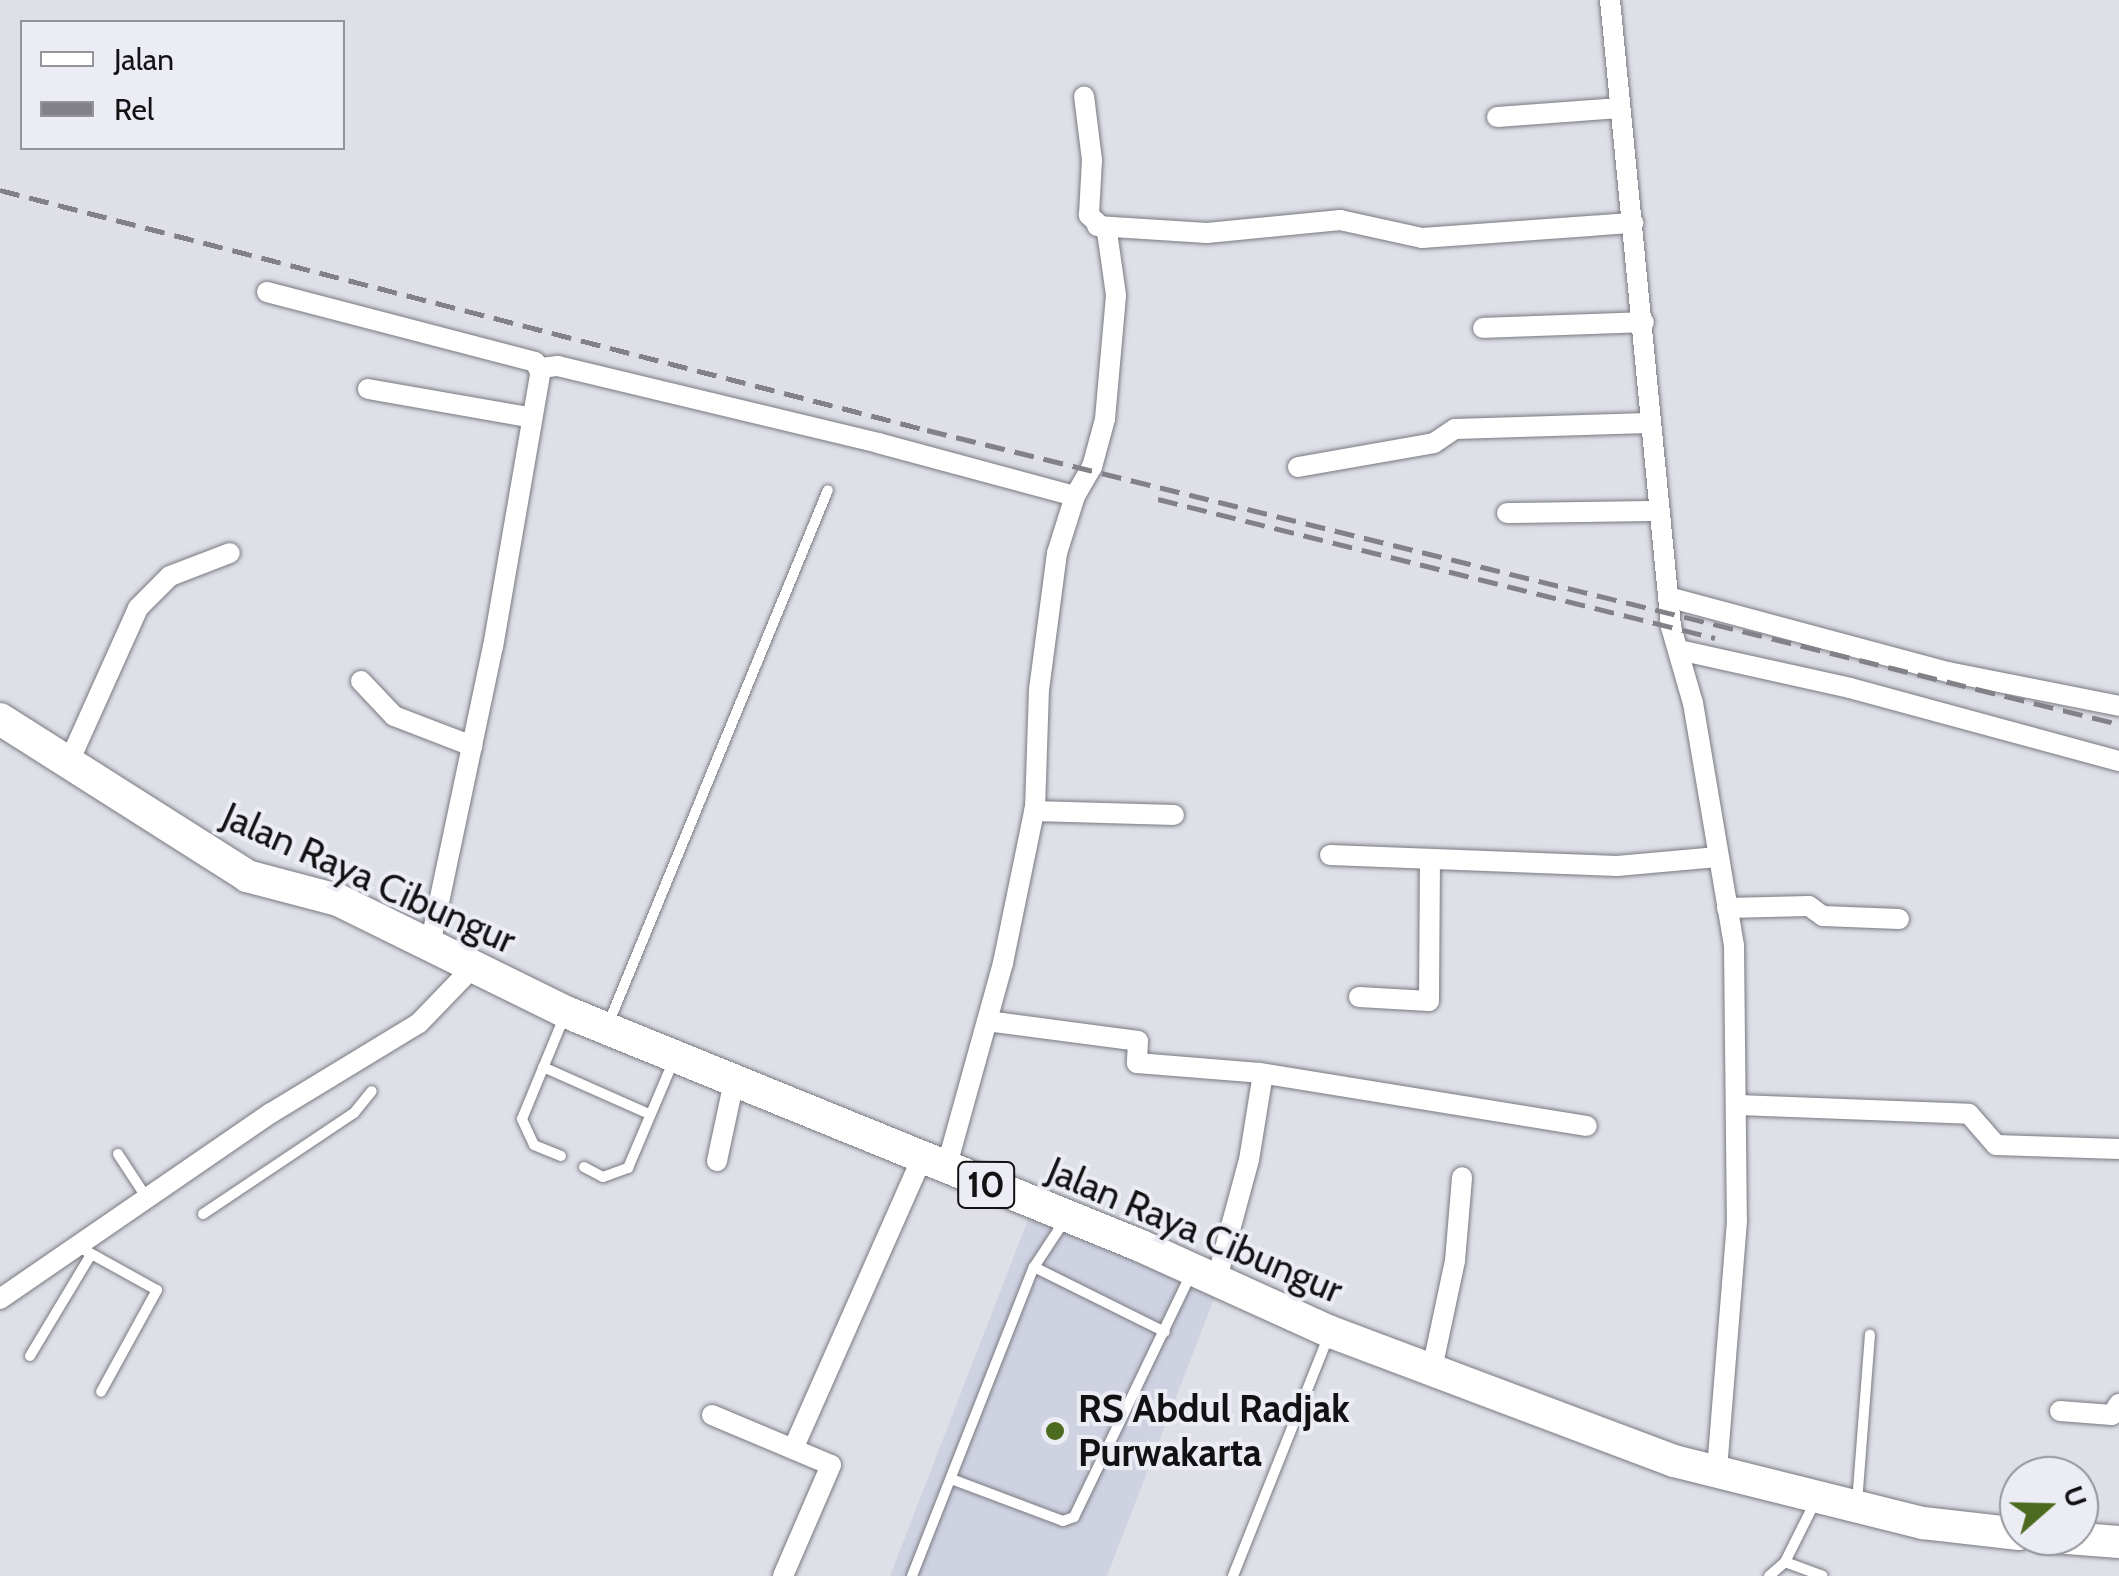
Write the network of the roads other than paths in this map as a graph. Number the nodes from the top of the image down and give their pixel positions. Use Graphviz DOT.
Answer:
graph roads {
  1 [pos="1610,0"];
  2 [pos="1084,96"];
  3 [pos="1620,108"];
  4 [pos="1497,118"];
  5 [pos="1633,223"];
  6 [pos="1097,226"];
  7 [pos="267,292"];
  8 [pos="1644,322"];
  9 [pos="1482,328"];
  10 [pos="539,370"];
  11 [pos="368,389"];
  12 [pos="529,417"];
  13 [pos="1648,423"];
  14 [pos="1298,467"];
  15 [pos="828,490"];
  16 [pos="1074,496"];
  17 [pos="1658,511"];
  18 [pos="1507,513"];
  19 [pos="230,552"];
  20 [pos="1668,597"];
  21 [pos="1679,650"];
  22 [pos="360,681"];
  23 [pos="2119,706"];
  24 [pos="0,719"];
  25 [pos="472,746"];
  26 [pos="2119,761"];
  27 [pos="68,764"];
  28 [pos="1034,811"];
  29 [pos="1174,816"];
  30 [pos="1330,855"];
  31 [pos="1718,857"];
  32 [pos="1430,862"];
  33 [pos="1726,908"];
  34 [pos="1899,919"];
  35 [pos="430,945"];
  36 [pos="475,965"];
  37 [pos="1359,997"];
  38 [pos="566,1012"];
  39 [pos="988,1020"];
  40 [pos="606,1027"];
  41 [pos="676,1056"];
  42 [pos="543,1067"];
  43 [pos="1263,1074"];
  44 [pos="734,1081"];
  45 [pos="372,1091"];
  46 [pos="1738,1105"];
  47 [pos="649,1114"];
  48 [pos="1587,1126"];
  49 [pos="2119,1149"];
  50 [pos="118,1154"];
  51 [pos="561,1156"];
  52 [pos="717,1160"];
  53 [pos="935,1162"];
  54 [pos="584,1168"];
  55 [pos="1462,1178"];
  56 [pos="148,1200"];
  57 [pos="204,1214"];
  58 [pos="1065,1219"];
  59 [pos="85,1251"];
  60 [pos="1034,1267"];
  61 [pos="1204,1276"];
  62 [pos="0,1299"];
  63 [pos="1164,1332"];
  64 [pos="1331,1332"];
  65 [pos="1870,1334"];
  66 [pos="30,1356"];
  67 [pos="1432,1369"];
  68 [pos="101,1392"];
  69 [pos="2119,1404"];
  70 [pos="2060,1410"];
  71 [pos="712,1415"];
  72 [pos="793,1448"];
  73 [pos="1717,1471"];
  74 [pos="954,1480"];
  75 [pos="1818,1496"];
  76 [pos="1857,1506"];
  77 [pos="1999,1532"];
  78 [pos="1785,1562"];
  79 [pos="782,1576"];
  80 [pos="912,1576"];
  81 [pos="1232,1576"];
  82 [pos="1769,1576"];
  83 [pos="1823,1576"];
  1 -- 3 [label="street"];
  2 -- 6 [label="street"];
  3 -- 4 [label="street"];
  3 -- 5 [label="street"];
  5 -- 6 [label="street"];
  5 -- 8 [label="street"];
  6 -- 16 [label="street"];
  7 -- 10 [label="street"];
  8 -- 9 [label="street"];
  8 -- 13 [label="street"];
  10 -- 12 [label="street"];
  10 -- 16 [label="street"];
  11 -- 12 [label="street"];
  12 -- 25 [label="street"];
  13 -- 14 [label="street"];
  13 -- 17 [label="street"];
  15 -- 40 [label="lane"];
  16 -- 28 [label="street"];
  17 -- 18 [label="street"];
  17 -- 20 [label="street"];
  19 -- 27 [label="street"];
  20 -- 21 [label="street"];
  20 -- 23 [label="street"];
  21 -- 26 [label="street"];
  21 -- 31 [label="street"];
  22 -- 25 [label="street"];
  24 -- 27 [label="highway, Jalan Raya Cibungur / 10"];
  25 -- 35 [label="street"];
  27 -- 35 [label="highway, Jalan Raya Cibungur / 10"];
  28 -- 29 [label="street"];
  28 -- 39 [label="street"];
  30 -- 32 [label="street"];
  31 -- 32 [label="street"];
  31 -- 33 [label="street"];
  32 -- 37 [label="street"];
  33 -- 34 [label="street"];
  33 -- 46 [label="street"];
  35 -- 36 [label="highway, Jalan Raya Cibungur / 10"];
  36 -- 38 [label="highway, Jalan Raya Cibungur / 10"];
  36 -- 56 [label="street"];
  38 -- 40 [label="highway, Jalan Raya Cibungur / 10"];
  38 -- 42 [label="lane"];
  39 -- 43 [label="street"];
  39 -- 53 [label="street"];
  40 -- 41 [label="highway, Jalan Raya Cibungur / 10"];
  41 -- 44 [label="highway, Jalan Raya Cibungur / 10"];
  41 -- 47 [label="lane"];
  42 -- 47 [label="lane"];
  42 -- 51 [label="lane"];
  43 -- 48 [label="street"];
  43 -- 61 [label="street"];
  44 -- 52 [label="street"];
  44 -- 53 [label="highway, Jalan Raya Cibungur / 10"];
  45 -- 57 [label="lane"];
  46 -- 49 [label="street"];
  46 -- 73 [label="street"];
  47 -- 54 [label="lane"];
  50 -- 56 [label="lane"];
  53 -- 58 [label="highway, Jalan Raya Cibungur / 10"];
  53 -- 72 [label="street"];
  55 -- 67 [label="street"];
  56 -- 59 [label="street"];
  58 -- 60 [label="lane"];
  58 -- 61 [label="highway, Jalan Raya Cibungur / 10"];
  59 -- 62 [label="street"];
  59 -- 66 [label="lane"];
  59 -- 68 [label="lane"];
  60 -- 63 [label="lane"];
  60 -- 74 [label="lane"];
  61 -- 63 [label="lane"];
  61 -- 64 [label="highway, Jalan Raya Cibungur / 10"];
  63 -- 74 [label="lane"];
  64 -- 67 [label="highway, Jalan Raya Cibungur / 10"];
  64 -- 81 [label="lane"];
  65 -- 76 [label="lane"];
  67 -- 73 [label="highway, Jalan Raya Cibungur / 10"];
  69 -- 70 [label="street"];
  71 -- 72 [label="street"];
  72 -- 79 [label="street"];
  73 -- 75 [label="highway, Jalan Raya Cibungur / 10"];
  74 -- 80 [label="lane"];
  75 -- 76 [label="highway, Jalan Raya Cibungur / 10"];
  75 -- 78 [label="lane"];
  76 -- 77 [label="highway, Jalan Raya Cibungur / 10"];
  78 -- 82 [label="lane"];
  78 -- 83 [label="lane"];
}
